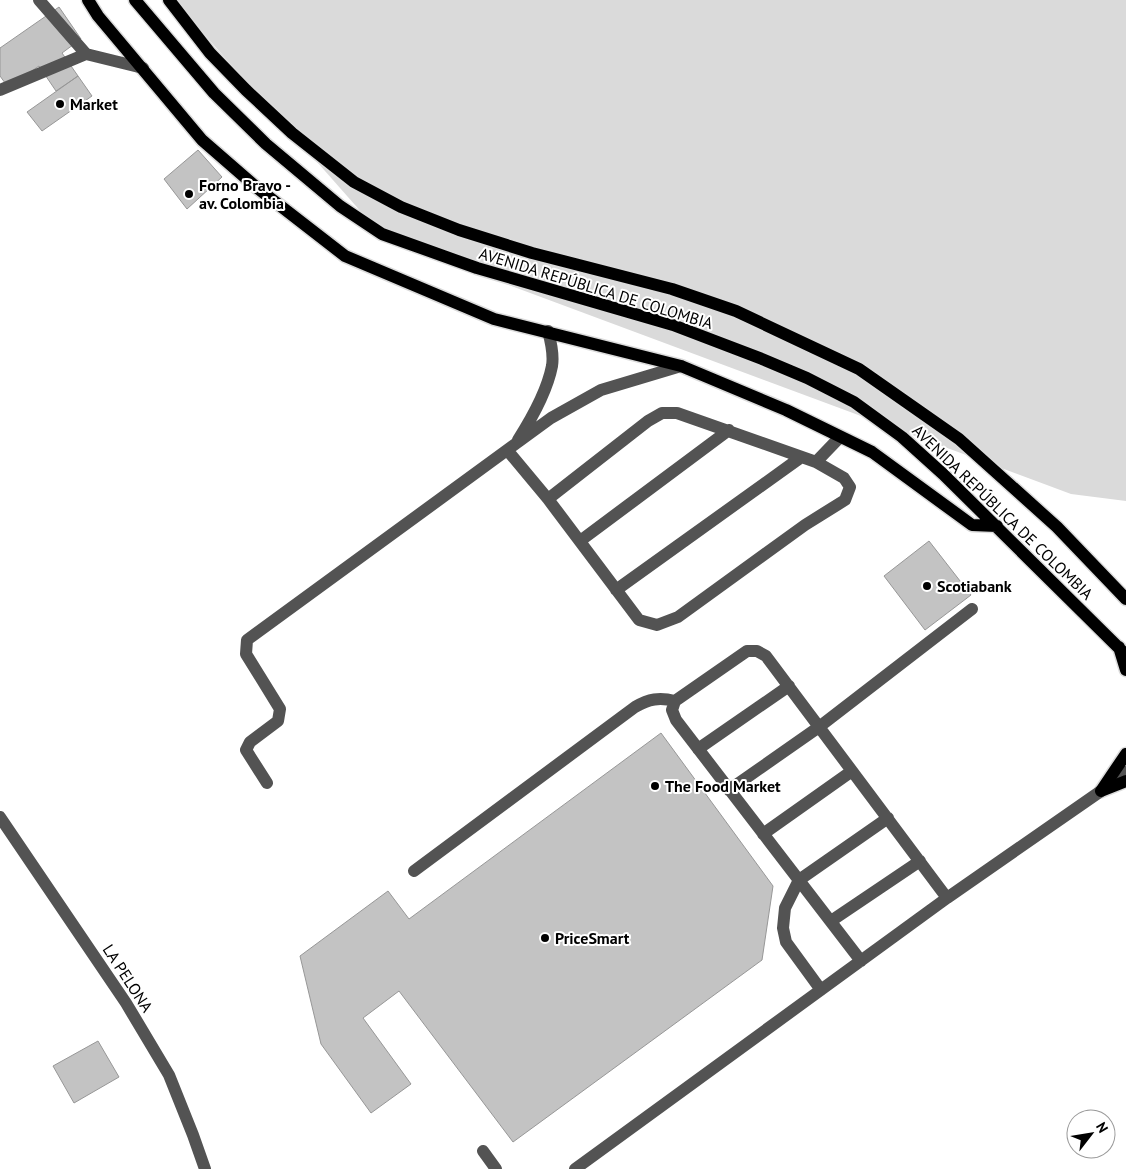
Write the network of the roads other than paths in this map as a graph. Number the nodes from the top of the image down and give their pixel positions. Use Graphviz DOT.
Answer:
graph roads {
  1 [pos="39,0"];
  2 [pos="88,0"];
  3 [pos="135,0"];
  4 [pos="170,0"];
  5 [pos="86,54"];
  6 [pos="143,68"];
  7 [pos="0,90"];
  8 [pos="548,331"];
  9 [pos="681,366"];
  10 [pos="729,430"];
  11 [pos="840,437"];
  12 [pos="511,449"];
  13 [pos="800,458"];
  14 [pos="816,462"];
  15 [pos="548,499"];
  16 [pos="997,526"];
  17 [pos="580,541"];
  18 [pos="616,590"];
  19 [pos="1126,599"];
  20 [pos="972,609"];
  21 [pos="1122,651"];
  22 [pos="1126,670"];
  23 [pos="788,686"];
  24 [pos="675,701"];
  25 [pos="819,727"];
  26 [pos="698,749"];
  27 [pos="1126,754"];
  28 [pos="852,771"];
  29 [pos="1126,772"];
  30 [pos="1126,781"];
  31 [pos="267,783"];
  32 [pos="729,790"];
  33 [pos="1101,791"];
  34 [pos="0,817"];
  35 [pos="888,818"];
  36 [pos="763,834"];
  37 [pos="920,861"];
  38 [pos="414,871"];
  39 [pos="798,880"];
  40 [pos="948,898"];
  41 [pos="831,921"];
  42 [pos="861,961"];
  43 [pos="821,990"];
  44 [pos="483,1151"];
  45 [pos="205,1169"];
  46 [pos="496,1169"];
  47 [pos="575,1169"];
  1 -- 5 [label="street"];
  2 -- 6 [label="main road"];
  3 -- 16 [label="main road, AVENIDA REPÚBLICA DE COLOMBIA"];
  4 -- 19 [label="main road, AVENIDA REPÚBLICA DE COLOMBIA"];
  5 -- 6 [label="street"];
  5 -- 7 [label="street"];
  6 -- 8 [label="main road"];
  8 -- 9 [label="main road"];
  8 -- 12 [label="street"];
  9 -- 11 [label="main road"];
  9 -- 12 [label="street"];
  10 -- 13 [label="street"];
  10 -- 15 [label="street"];
  10 -- 17 [label="street"];
  11 -- 14 [label="street"];
  11 -- 16 [label="main road"];
  12 -- 15 [label="street"];
  12 -- 31 [label="street"];
  13 -- 14 [label="street"];
  13 -- 18 [label="street"];
  14 -- 18 [label="street"];
  15 -- 17 [label="street"];
  16 -- 21 [label="main road, AVENIDA REPÚBLICA DE COLOMBIA"];
  17 -- 18 [label="street"];
  20 -- 25 [label="street"];
  21 -- 22 [label="main road"];
  23 -- 24 [label="street"];
  23 -- 25 [label="street"];
  23 -- 26 [label="street"];
  24 -- 26 [label="street"];
  24 -- 38 [label="street"];
  25 -- 28 [label="street"];
  25 -- 32 [label="street"];
  26 -- 32 [label="street"];
  27 -- 33 [label="main road"];
  28 -- 35 [label="street"];
  28 -- 36 [label="street"];
  29 -- 33 [label="street"];
  30 -- 33 [label="main road"];
  32 -- 36 [label="street"];
  33 -- 40 [label="street"];
  34 -- 45 [label="street, LA PELONA"];
  35 -- 37 [label="street"];
  35 -- 39 [label="street"];
  36 -- 39 [label="street"];
  37 -- 40 [label="street"];
  37 -- 41 [label="street"];
  39 -- 41 [label="street"];
  39 -- 43 [label="street"];
  40 -- 42 [label="street"];
  41 -- 42 [label="street"];
  42 -- 43 [label="street"];
  43 -- 47 [label="street"];
  44 -- 46 [label="street"];
}
